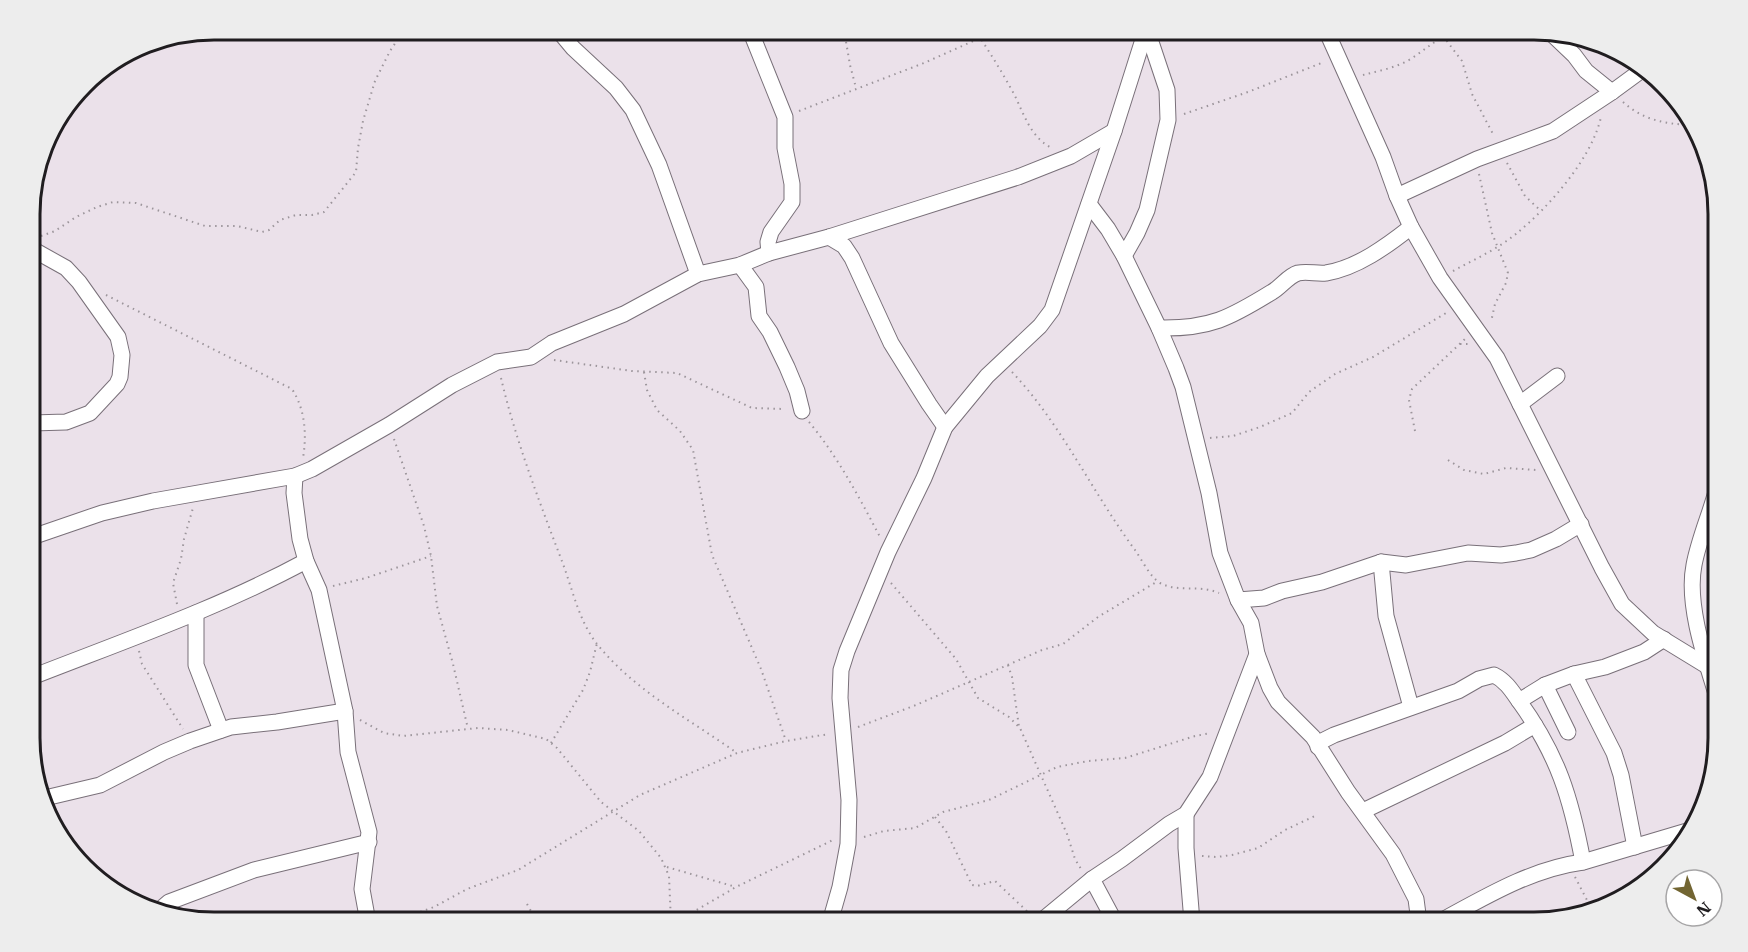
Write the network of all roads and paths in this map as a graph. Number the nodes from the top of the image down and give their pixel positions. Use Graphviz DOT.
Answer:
graph roads {
  1 [pos="397,40"];
  2 [pos="566,40"];
  3 [pos="754,40"];
  4 [pos="846,40"];
  5 [pos="976,40"];
  6 [pos="981,40"];
  7 [pos="1143,40"];
  8 [pos="1150,40"];
  9 [pos="1330,40"];
  10 [pos="1437,40"];
  11 [pos="1446,40"];
  12 [pos="1562,43"];
  13 [pos="1338,57"];
  14 [pos="1636,74"];
  15 [pos="1348,78"];
  16 [pos="856,88"];
  17 [pos="1608,94"];
  18 [pos="785,117"];
  19 [pos="1168,120"];
  20 [pos="1682,125"];
  21 [pos="1114,130"];
  22 [pos="1501,151"];
  23 [pos="1071,156"];
  24 [pos="1478,159"];
  25 [pos="1397,196"];
  26 [pos="1089,204"];
  27 [pos="1541,211"];
  28 [pos="1411,227"];
  29 [pos="829,237"];
  30 [pos="41,239"];
  31 [pos="1498,247"];
  32 [pos="41,248"];
  33 [pos="770,253"];
  34 [pos="1124,256"];
  35 [pos="740,265"];
  36 [pos="698,274"];
  37 [pos="1440,278"];
  38 [pos="80,282"];
  39 [pos="1459,306"];
  40 [pos="1160,328"];
  41 [pos="1476,328"];
  42 [pos="1490,346"];
  43 [pos="531,357"];
  44 [pos="1002,361"];
  45 [pos="497,362"];
  46 [pos="644,372"];
  47 [pos="1557,376"];
  48 [pos="1520,404"];
  49 [pos="802,411"];
  50 [pos="41,423"];
  51 [pos="389,425"];
  52 [pos="945,427"];
  53 [pos="1415,431"];
  54 [pos="1194,440"];
  55 [pos="1448,460"];
  56 [pos="1555,471"];
  57 [pos="295,476"];
  58 [pos="200,492"];
  59 [pos="1708,516"];
  60 [pos="1581,525"];
  61 [pos="41,534"];
  62 [pos="888,552"];
  63 [pos="431,556"];
  64 [pos="306,561"];
  65 [pos="1381,562"];
  66 [pos="880,570"];
  67 [pos="1158,581"];
  68 [pos="319,590"];
  69 [pos="1238,600"];
  70 [pos="190,615"];
  71 [pos="136,637"];
  72 [pos="1664,639"];
  73 [pos="597,643"];
  74 [pos="1257,654"];
  75 [pos="1008,665"];
  76 [pos="1707,666"];
  77 [pos="1708,669"];
  78 [pos="41,674"];
  79 [pos="1574,674"];
  80 [pos="969,683"];
  81 [pos="1545,685"];
  82 [pos="1519,701"];
  83 [pos="1411,707"];
  84 [pos="345,711"];
  85 [pos="1535,724"];
  86 [pos="1020,728"];
  87 [pos="468,729"];
  88 [pos="221,730"];
  89 [pos="1228,730"];
  90 [pos="1568,732"];
  91 [pos="844,733"];
  92 [pos="190,741"];
  93 [pos="786,741"];
  94 [pos="551,743"];
  95 [pos="1318,747"];
  96 [pos="737,753"];
  97 [pos="1039,774"];
  98 [pos="51,797"];
  99 [pos="1363,811"];
  100 [pos="615,812"];
  101 [pos="1186,814"];
  102 [pos="1317,815"];
  103 [pos="935,817"];
  104 [pos="1678,834"];
  105 [pos="848,837"];
  106 [pos="369,842"];
  107 [pos="1635,847"];
  108 [pos="1186,848"];
  109 [pos="1576,863"];
  110 [pos="666,867"];
  111 [pos="1092,879"];
  112 [pos="736,887"];
  113 [pos="1589,902"];
  114 [pos="527,904"];
  115 [pos="166,905"];
  116 [pos="1027,911"];
  117 [pos="1053,911"];
  118 [pos="1109,911"];
  119 [pos="1190,911"];
  120 [pos="1418,911"];
  121 [pos="1460,911"];
  122 [pos="366,912"];
  123 [pos="420,912"];
  124 [pos="531,912"];
  125 [pos="669,912"];
  126 [pos="694,912"];
  127 [pos="833,912"];
  1 -- 30 [label="path"];
  2 -- 36 [label="street"];
  3 -- 18 [label="street"];
  4 -- 16 [label="path"];
  5 -- 16 [label="path"];
  6 -- 23 [label="path"];
  7 -- 21 [label="street"];
  8 -- 19 [label="street"];
  9 -- 13 [label="street"];
  10 -- 15 [label="path"];
  11 -- 22 [label="path"];
  12 -- 17 [label="street"];
  13 -- 15 [label="street"];
  13 -- 19 [label="path"];
  14 -- 17 [label="street"];
  15 -- 25 [label="street"];
  16 -- 18 [label="path"];
  17 -- 20 [label="path"];
  17 -- 22 [label="street"];
  17 -- 27 [label="path"];
  18 -- 33 [label="street"];
  19 -- 34 [label="street"];
  21 -- 23 [label="street"];
  21 -- 26 [label="street"];
  22 -- 24 [label="street"];
  22 -- 27 [label="path"];
  23 -- 29 [label="street"];
  24 -- 25 [label="street"];
  24 -- 31 [label="path"];
  25 -- 28 [label="street"];
  26 -- 34 [label="street"];
  26 -- 44 [label="street"];
  27 -- 31 [label="path"];
  28 -- 37 [label="street"];
  28 -- 40 [label="street"];
  29 -- 33 [label="street"];
  29 -- 52 [label="street"];
  31 -- 37 [label="path"];
  31 -- 42 [label="path"];
  32 -- 38 [label="street"];
  33 -- 35 [label="street"];
  34 -- 40 [label="street"];
  35 -- 36 [label="street"];
  35 -- 49 [label="street"];
  36 -- 43 [label="street"];
  37 -- 39 [label="street"];
  38 -- 50 [label="street"];
  38 -- 57 [label="path"];
  39 -- 41 [label="street"];
  39 -- 54 [label="path"];
  40 -- 54 [label="street"];
  41 -- 42 [label="street"];
  41 -- 53 [label="path"];
  42 -- 48 [label="street"];
  43 -- 45 [label="street"];
  43 -- 46 [label="path"];
  44 -- 52 [label="street"];
  44 -- 67 [label="path"];
  45 -- 51 [label="street"];
  45 -- 73 [label="path"];
  46 -- 49 [label="path"];
  46 -- 93 [label="path"];
  47 -- 48 [label="street"];
  48 -- 56 [label="street"];
  49 -- 62 [label="path"];
  51 -- 57 [label="street"];
  51 -- 63 [label="path"];
  52 -- 62 [label="street"];
  54 -- 69 [label="street"];
  55 -- 56 [label="path"];
  56 -- 60 [label="street"];
  57 -- 58 [label="street"];
  57 -- 64 [label="street"];
  58 -- 61 [label="street"];
  58 -- 70 [label="path"];
  59 -- 76 [label="street"];
  60 -- 65 [label="street"];
  60 -- 72 [label="street"];
  62 -- 66 [label="street"];
  63 -- 68 [label="path"];
  63 -- 87 [label="path"];
  64 -- 68 [label="street"];
  64 -- 70 [label="street"];
  65 -- 69 [label="street"];
  65 -- 83 [label="street"];
  66 -- 80 [label="path"];
  66 -- 91 [label="street"];
  67 -- 69 [label="path"];
  67 -- 75 [label="path"];
  68 -- 84 [label="street"];
  69 -- 74 [label="street"];
  70 -- 71 [label="street"];
  70 -- 88 [label="street"];
  71 -- 78 [label="street"];
  71 -- 92 [label="path"];
  72 -- 76 [label="street"];
  72 -- 79 [label="street"];
  73 -- 94 [label="path"];
  73 -- 96 [label="path"];
  74 -- 89 [label="street"];
  74 -- 95 [label="street"];
  75 -- 80 [label="path"];
  75 -- 86 [label="path"];
  76 -- 77 [label="street"];
  79 -- 81 [label="street"];
  79 -- 107 [label="street"];
  80 -- 86 [label="path"];
  80 -- 91 [label="path"];
  81 -- 82 [label="street"];
  81 -- 90 [label="street"];
  82 -- 83 [label="street"];
  82 -- 85 [label="street"];
  83 -- 95 [label="street"];
  84 -- 87 [label="path"];
  84 -- 88 [label="street"];
  84 -- 106 [label="street"];
  85 -- 99 [label="street"];
  85 -- 109 [label="street"];
  86 -- 97 [label="path"];
  87 -- 94 [label="path"];
  88 -- 92 [label="street"];
  89 -- 97 [label="path"];
  89 -- 101 [label="street"];
  91 -- 93 [label="path"];
  91 -- 105 [label="street"];
  92 -- 98 [label="street"];
  93 -- 96 [label="path"];
  94 -- 100 [label="path"];
  95 -- 99 [label="street"];
  96 -- 100 [label="path"];
  97 -- 103 [label="path"];
  97 -- 111 [label="path"];
  99 -- 120 [label="street"];
  100 -- 110 [label="path"];
  100 -- 123 [label="path"];
  101 -- 108 [label="street"];
  101 -- 111 [label="street"];
  102 -- 108 [label="path"];
  103 -- 105 [label="path"];
  103 -- 116 [label="path"];
  104 -- 107 [label="street"];
  105 -- 112 [label="path"];
  105 -- 127 [label="street"];
  106 -- 115 [label="street"];
  106 -- 122 [label="street"];
  107 -- 109 [label="street"];
  108 -- 119 [label="street"];
  109 -- 113 [label="path"];
  109 -- 121 [label="street"];
  110 -- 112 [label="path"];
  110 -- 125 [label="path"];
  111 -- 117 [label="street"];
  111 -- 118 [label="street"];
  112 -- 126 [label="path"];
  114 -- 124 [label="path"];
}
